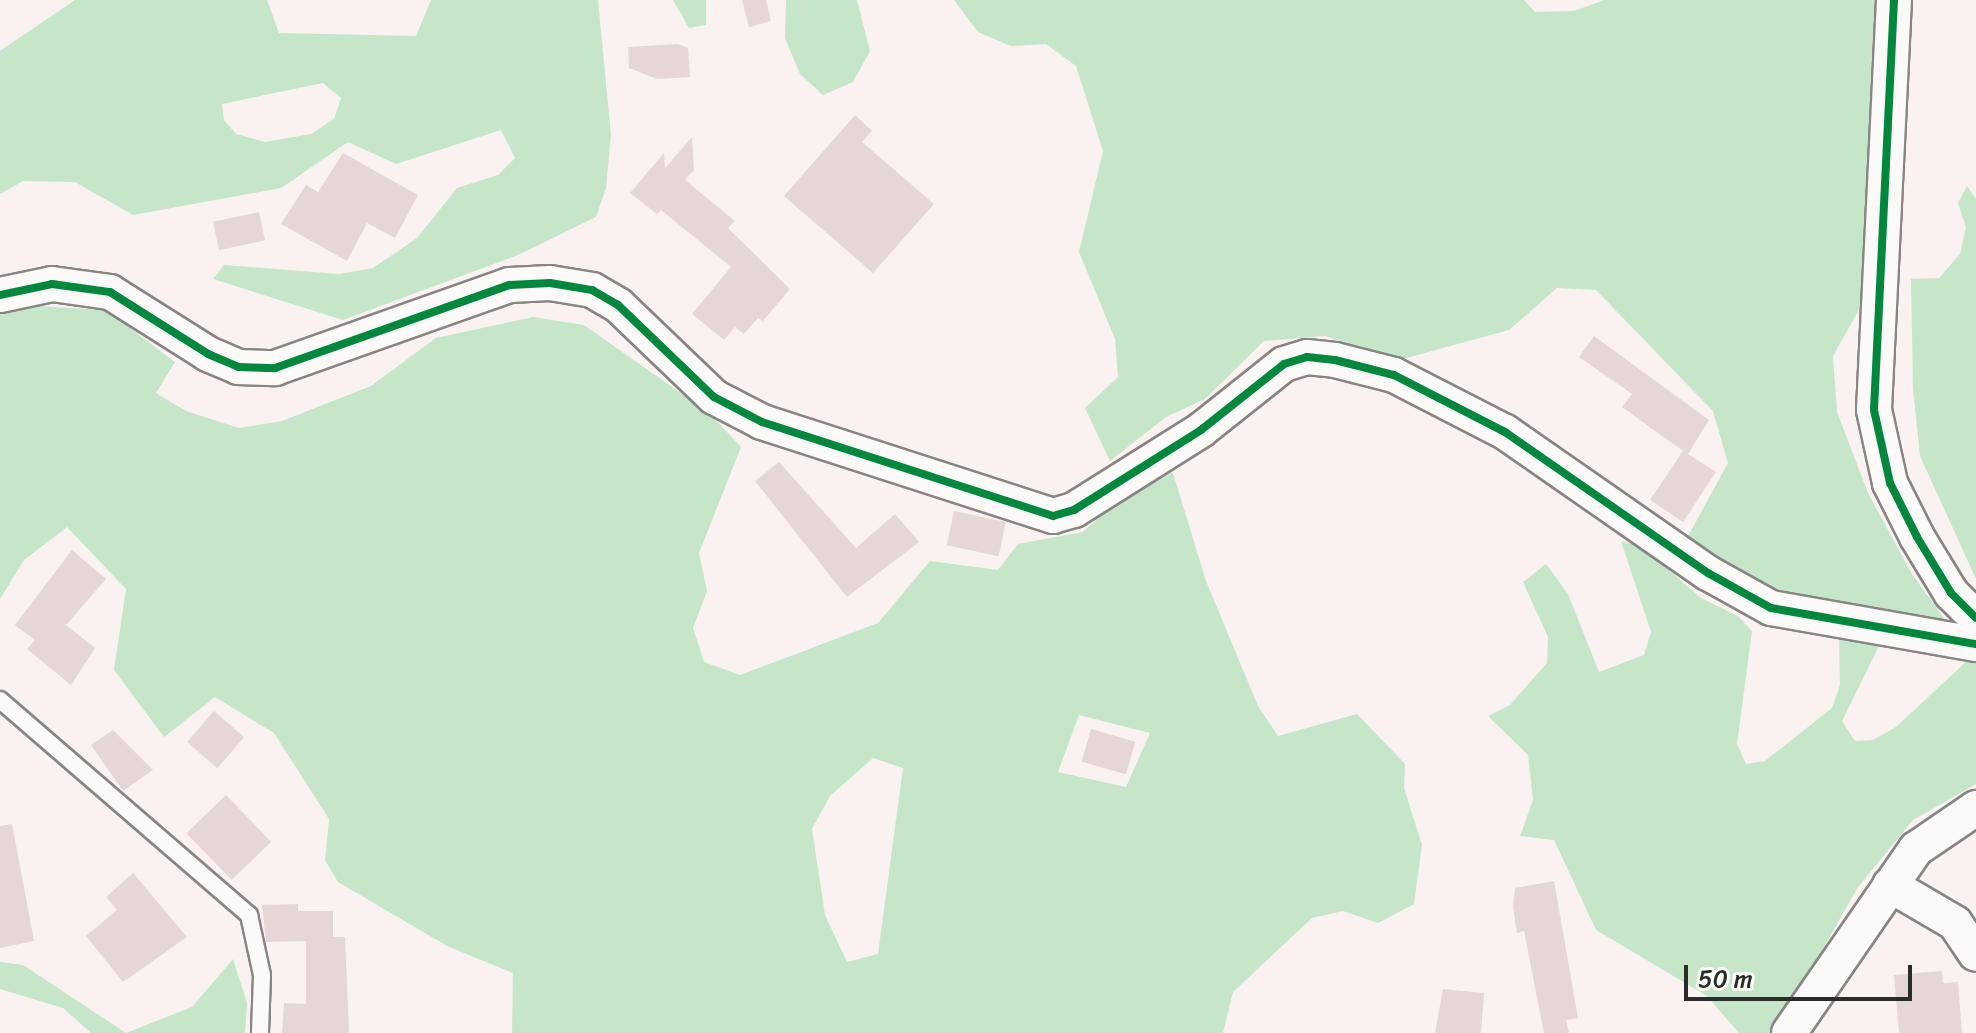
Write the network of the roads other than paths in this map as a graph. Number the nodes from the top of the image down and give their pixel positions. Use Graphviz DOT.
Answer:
graph roads {
  1 [pos="1894,0"];
  2 [pos="0,295"];
  3 [pos="1976,618"];
  4 [pos="1976,644"];
  5 [pos="0,700"];
  6 [pos="1976,808"];
  7 [pos="1890,885"];
  8 [pos="1976,954"];
  9 [pos="260,1033"];
  10 [pos="1789,1033"];
  1 -- 3 [label="street"];
  2 -- 4 [label="street"];
  5 -- 9 [label="lane"];
  6 -- 7 [label="street"];
  7 -- 8 [label="street"];
  7 -- 10 [label="street"];
}
